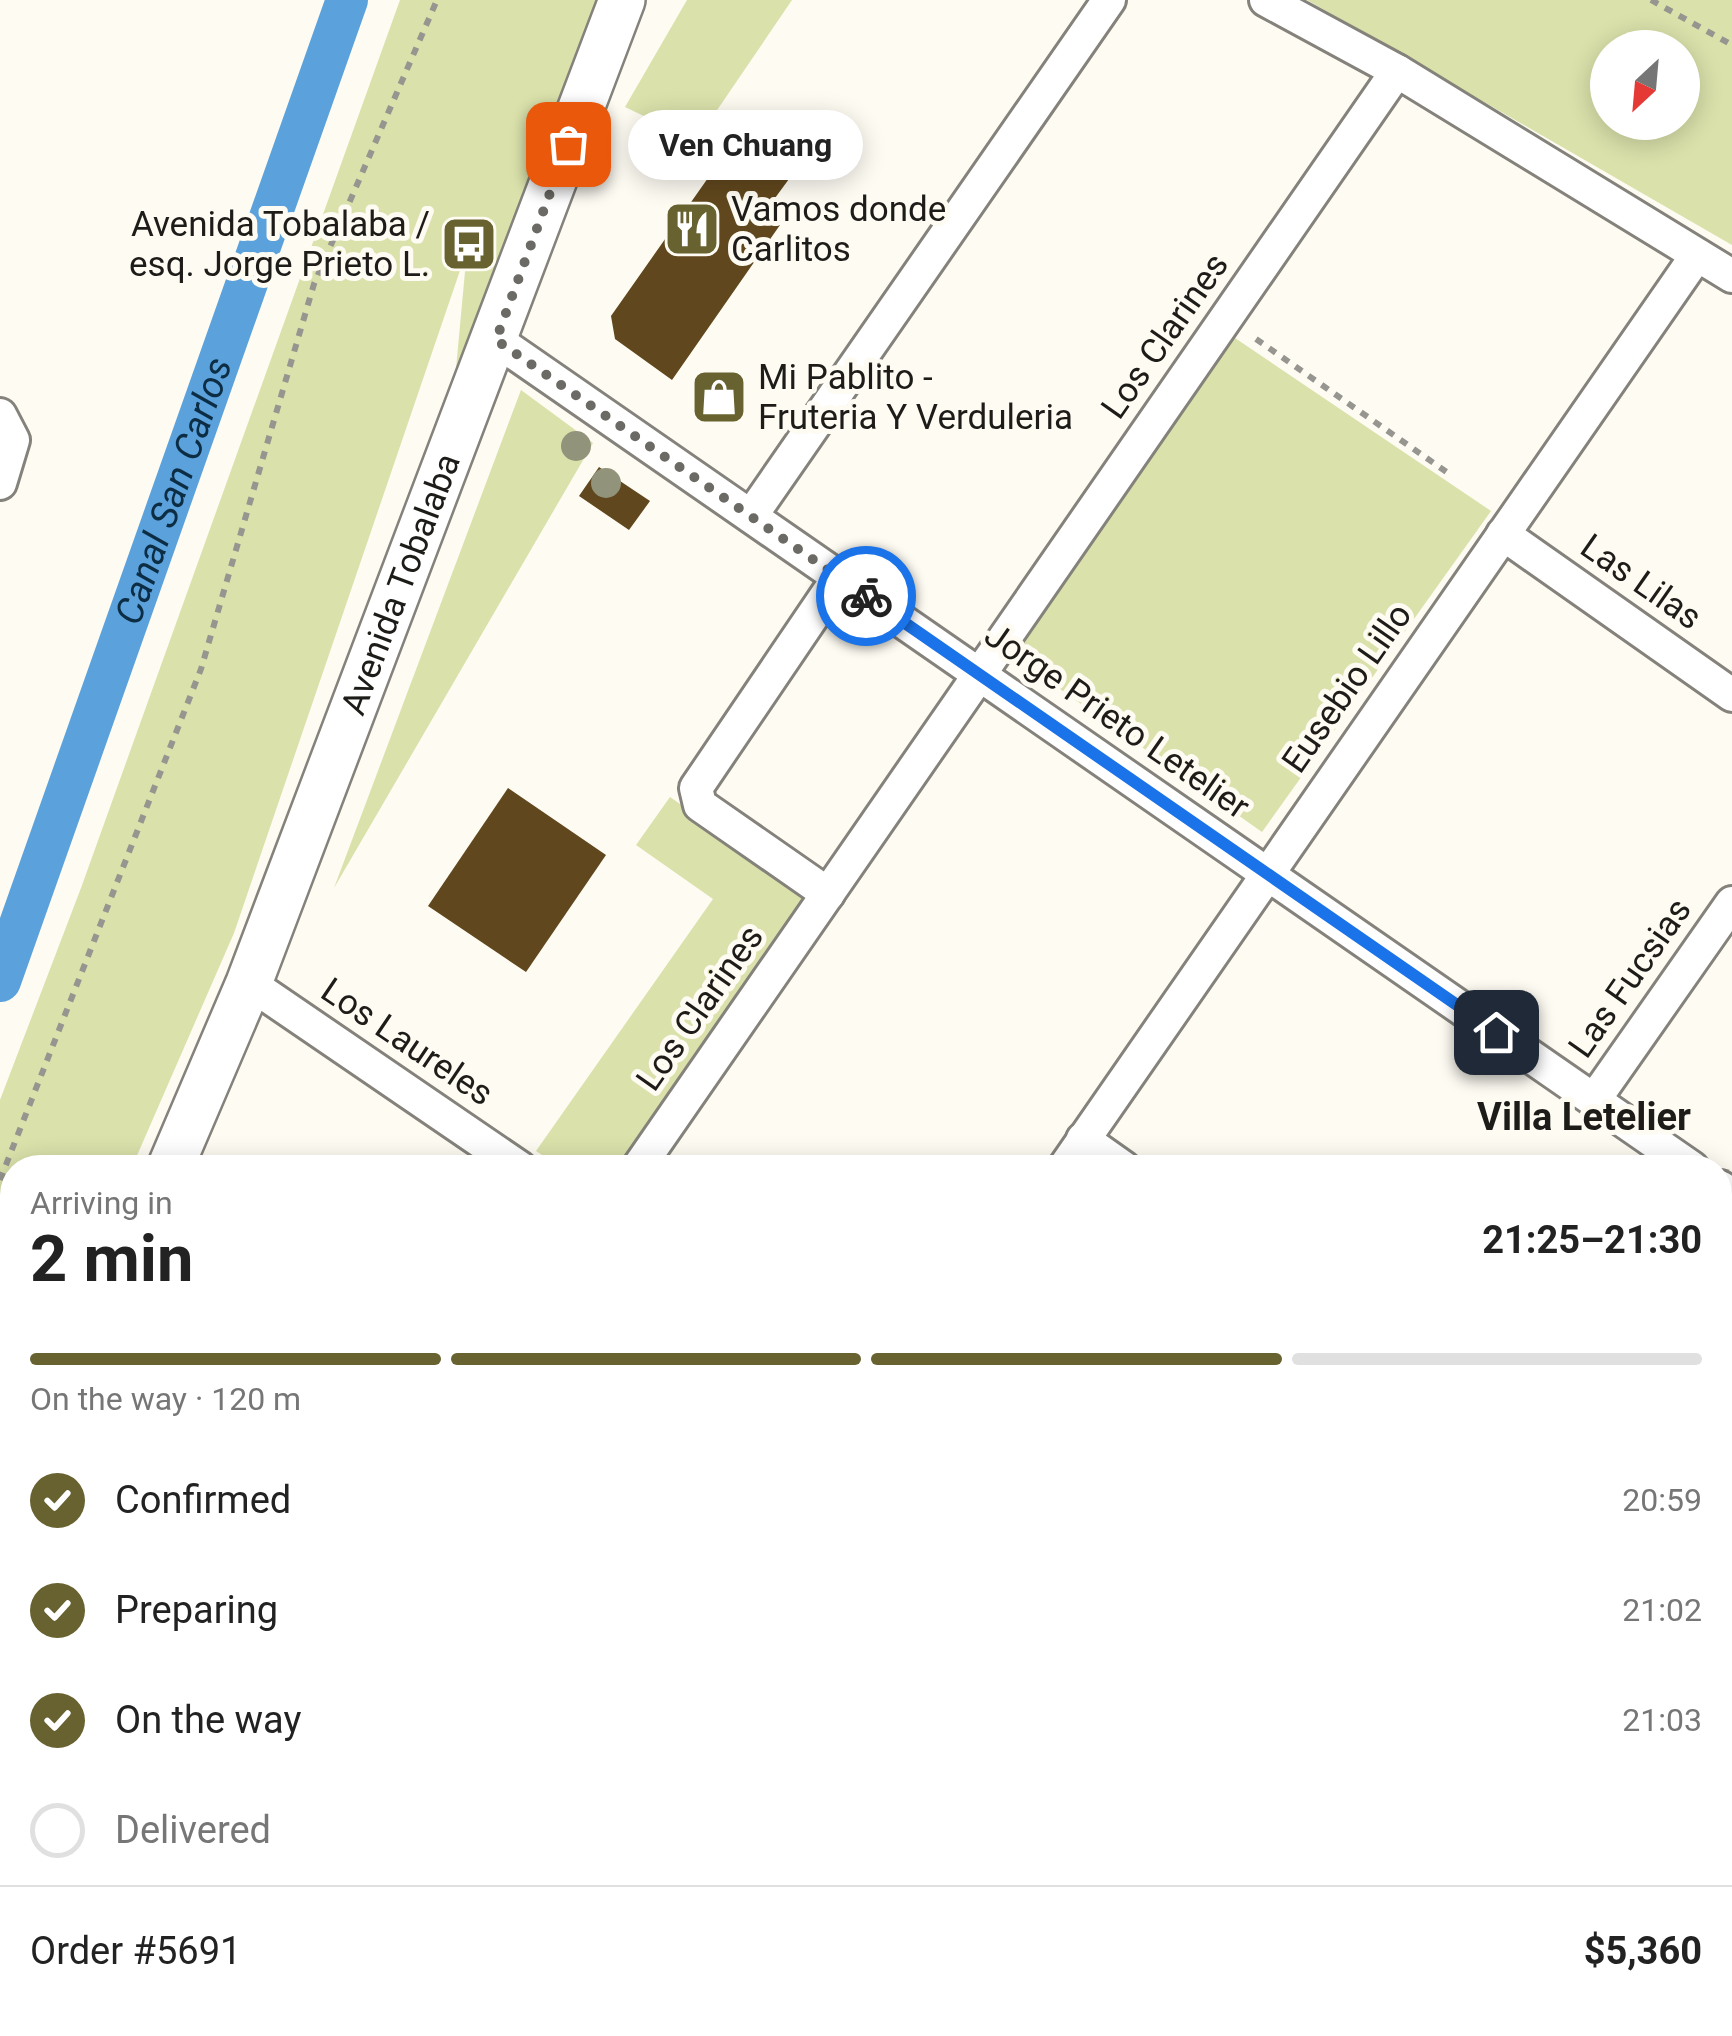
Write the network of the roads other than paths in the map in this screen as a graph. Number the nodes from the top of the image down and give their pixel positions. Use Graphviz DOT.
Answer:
graph roads {
  1 [pos="622,0"];
  2 [pos="1110,0"];
  3 [pos="1266,0"];
  4 [pos="1397,71"];
  5 [pos="1697,255"];
  6 [pos="1732,276"];
  7 [pos="496,340"];
  8 [pos="0,415"];
  9 [pos="0,483"];
  10 [pos="751,516"];
  11 [pos="1503,534"];
  12 [pos="838,576"];
  13 [pos="979,674"];
  14 [pos="1732,696"];
  15 [pos="1267,874"];
  16 [pos="828,894"];
  17 [pos="1732,903"];
  18 [pos="248,983"];
  19 [pos="1594,1100"];
  20 [pos="1083,1140"];
  21 [pos="175,1155"];
  22 [pos="501,1155"];
  23 [pos="647,1155"];
  24 [pos="1073,1155"];
  25 [pos="1105,1155"];
  26 [pos="1673,1155"];
  1 -- 7 [label="main road, Avenida Tobalaba"];
  2 -- 10 [label="street"];
  3 -- 4 [label="street"];
  4 -- 5 [label="street"];
  4 -- 13 [label="street, Los Clarines"];
  5 -- 6 [label="street"];
  5 -- 11 [label="street, Eusebio Lillo"];
  7 -- 10 [label="street, Jorge Prieto Letelier"];
  7 -- 18 [label="main road, Avenida Tobalaba"];
  8 -- 9 [label="street"];
  10 -- 12 [label="street, Jorge Prieto Letelier"];
  11 -- 14 [label="street, Las Lilas"];
  11 -- 15 [label="street, Eusebio Lillo"];
  12 -- 13 [label="street, Jorge Prieto Letelier"];
  12 -- 16 [label="street"];
  13 -- 15 [label="street, Jorge Prieto Letelier"];
  13 -- 16 [label="street, Los Clarines"];
  15 -- 19 [label="street, Jorge Prieto Letelier"];
  15 -- 20 [label="street, Eusebio Lillo"];
  16 -- 23 [label="street, Los Clarines"];
  17 -- 19 [label="street, Las Fucsias"];
  18 -- 21 [label="main road, Avenida Tobalaba"];
  18 -- 22 [label="street, Los Laureles"];
  19 -- 26 [label="street, Jorge Prieto Letelier"];
  20 -- 24 [label="street, Eusebio Lillo"];
  20 -- 25 [label="street"];
}
